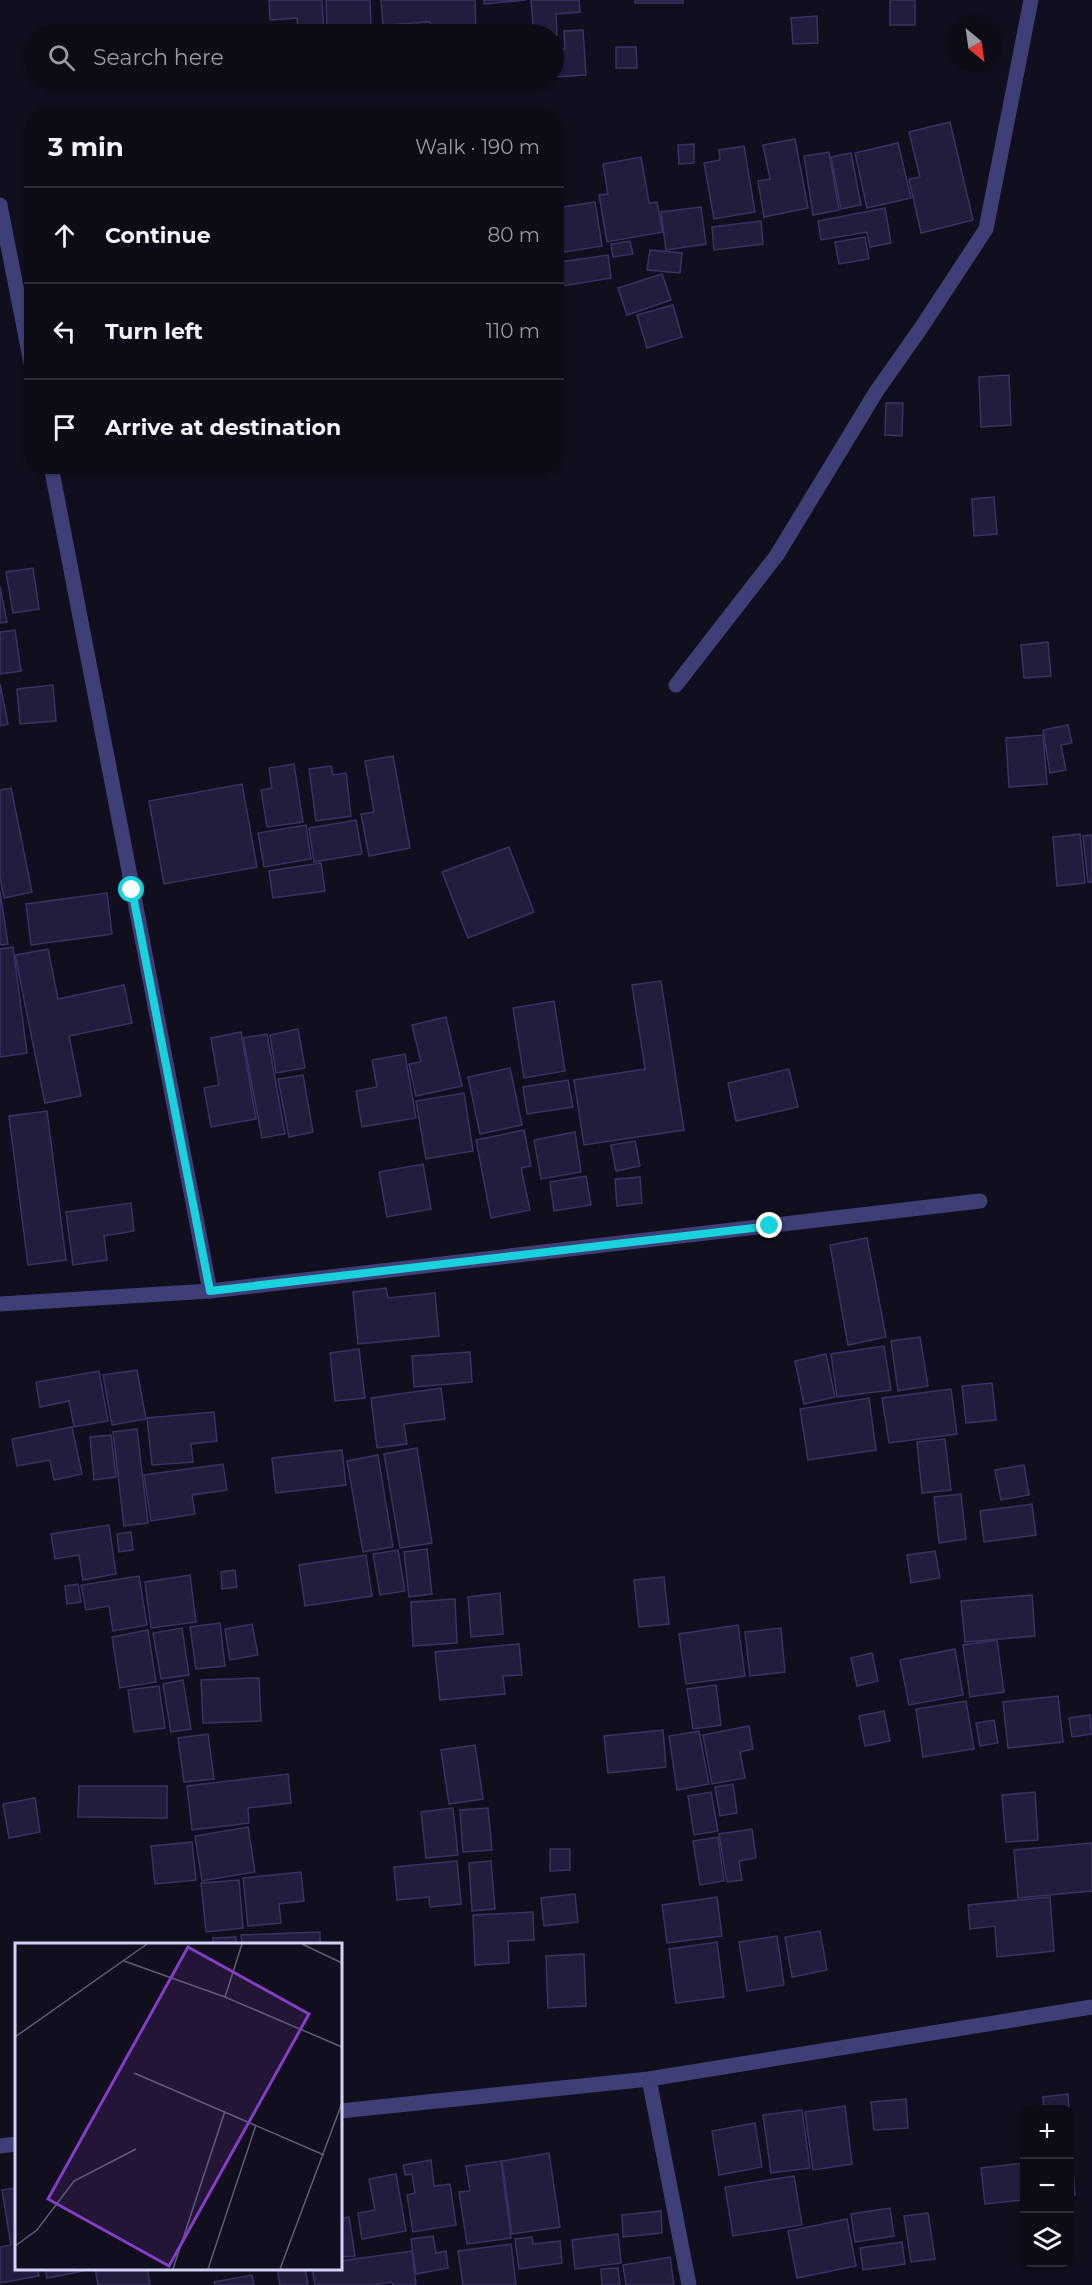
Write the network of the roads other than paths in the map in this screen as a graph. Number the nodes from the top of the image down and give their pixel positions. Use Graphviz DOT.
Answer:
graph roads {
  1 [pos="1030,0"];
  2 [pos="0,205"];
  3 [pos="24,327"];
  4 [pos="53,474"];
  5 [pos="676,685"];
  6 [pos="980,1201"];
  7 [pos="210,1291"];
  8 [pos="0,1304"];
  9 [pos="1092,2007"];
  10 [pos="649,2079"];
  11 [pos="342,2111"];
  12 [pos="15,2144"];
  13 [pos="0,2146"];
  14 [pos="689,2285"];
  1 -- 5 [label="street"];
  2 -- 3 [label="street"];
  4 -- 7 [label="street"];
  6 -- 7 [label="street"];
  7 -- 8 [label="street"];
  9 -- 10 [label="street"];
  10 -- 11 [label="street"];
  10 -- 14 [label="street"];
  12 -- 13 [label="street"];
}
